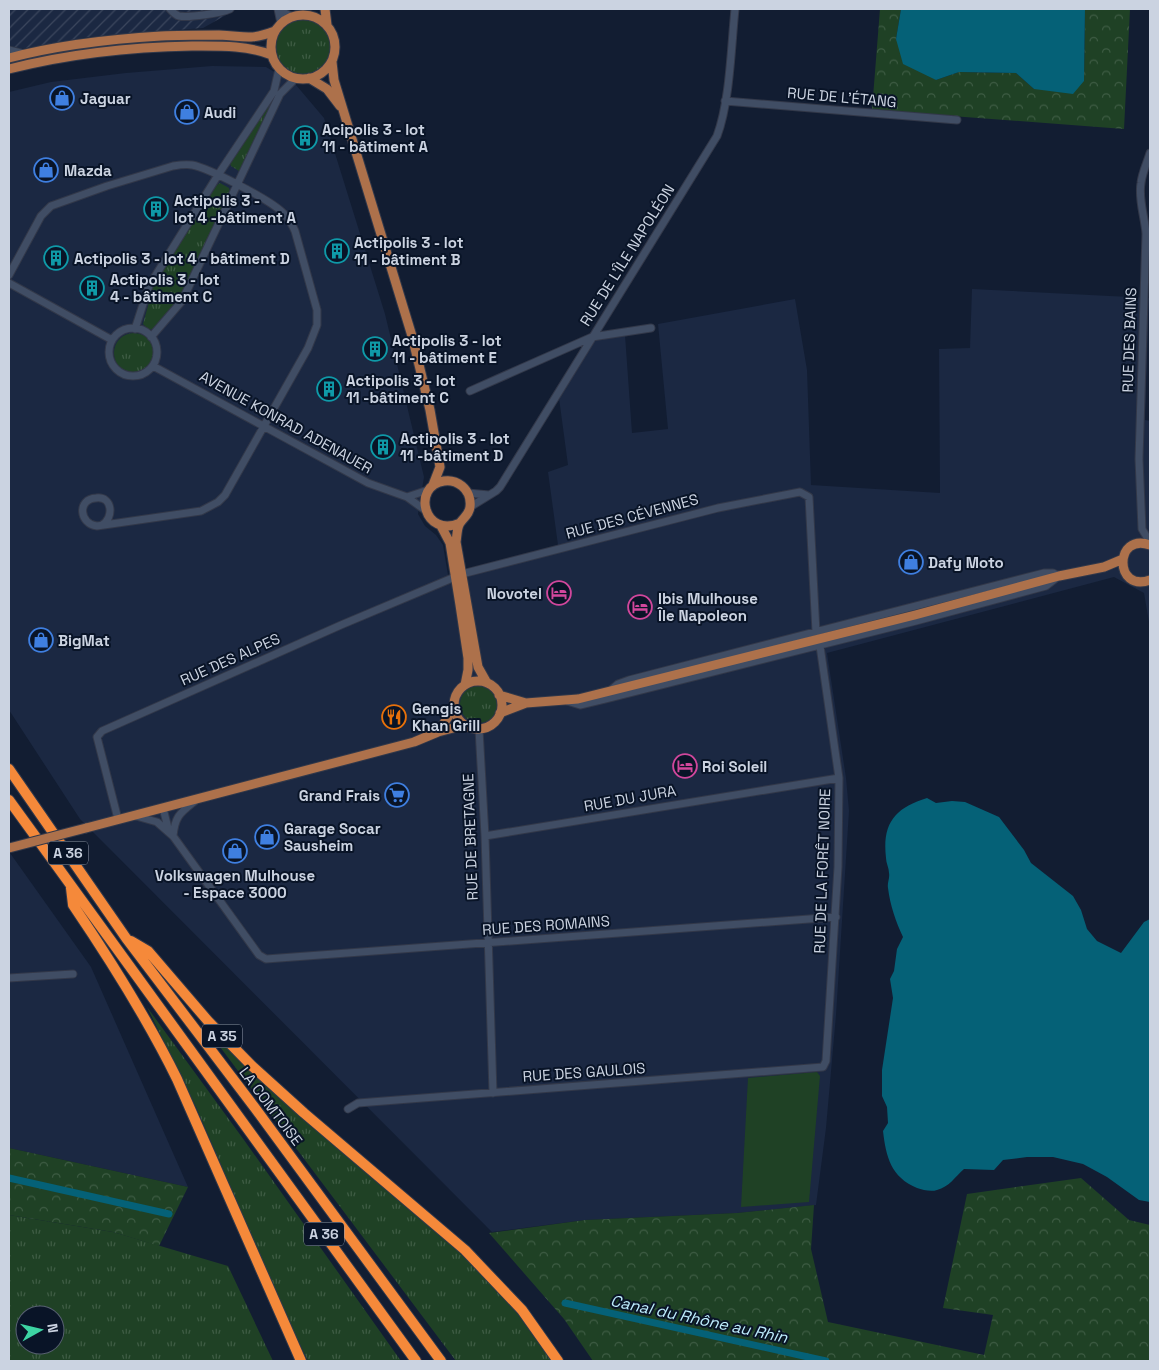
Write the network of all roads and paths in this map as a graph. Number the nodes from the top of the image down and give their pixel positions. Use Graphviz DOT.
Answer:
graph roads {
  1 [pos="170,9"];
  2 [pos="230,9"];
  3 [pos="278,9"];
  4 [pos="325,9"];
  5 [pos="734,9"];
  6 [pos="313,12"];
  7 [pos="292,17"];
  8 [pos="282,23"];
  9 [pos="327,25"];
  10 [pos="275,31"];
  11 [pos="9,50"];
  12 [pos="25,54"];
  13 [pos="272,55"];
  14 [pos="9,58"];
  15 [pos="332,62"];
  16 [pos="280,68"];
  17 [pos="9,69"];
  18 [pos="296,78"];
  19 [pos="309,78"];
  20 [pos="726,101"];
  21 [pos="343,110"];
  22 [pos="957,120"];
  23 [pos="1150,153"];
  24 [pos="218,175"];
  25 [pos="238,186"];
  26 [pos="9,275"];
  27 [pos="9,282"];
  28 [pos="136,328"];
  29 [pos="651,328"];
  30 [pos="152,337"];
  31 [pos="592,337"];
  32 [pos="112,340"];
  33 [pos="153,366"];
  34 [pos="470,391"];
  35 [pos="265,426"];
  36 [pos="440,467"];
  37 [pos="454,482"];
  38 [pos="431,488"];
  39 [pos="468,493"];
  40 [pos="489,495"];
  41 [pos="407,497"];
  42 [pos="470,507"];
  43 [pos="425,510"];
  44 [pos="111,515"];
  45 [pos="125,522"];
  46 [pos="460,523"];
  47 [pos="102,525"];
  48 [pos="441,526"];
  49 [pos="1142,530"];
  50 [pos="1135,545"];
  51 [pos="1150,545"];
  52 [pos="1123,559"];
  53 [pos="1104,567"];
  54 [pos="1125,572"];
  55 [pos="459,576"];
  56 [pos="1059,576"];
  57 [pos="1150,580"];
  58 [pos="816,632"];
  59 [pos="820,646"];
  60 [pos="487,683"];
  61 [pos="466,684"];
  62 [pos="611,691"];
  63 [pos="500,695"];
  64 [pos="567,701"];
  65 [pos="526,703"];
  66 [pos="454,708"];
  67 [pos="500,713"];
  68 [pos="466,725"];
  69 [pos="479,729"];
  70 [pos="438,732"];
  71 [pos="9,769"];
  72 [pos="840,778"];
  73 [pos="197,799"];
  74 [pos="9,800"];
  75 [pos="163,808"];
  76 [pos="134,815"];
  77 [pos="118,819"];
  78 [pos="171,834"];
  79 [pos="485,836"];
  80 [pos="9,848"];
  81 [pos="71,887"];
  82 [pos="836,917"];
  83 [pos="126,938"];
  84 [pos="488,943"];
  85 [pos="73,974"];
  86 [pos="9,978"];
  87 [pos="823,1067"];
  88 [pos="493,1093"];
  89 [pos="348,1109"];
  90 [pos="301,1361"];
  91 [pos="416,1361"];
  92 [pos="441,1361"];
  93 [pos="558,1361"];
  1 -- 2 [label="street"];
  3 -- 7 [label="street"];
  3 -- 8 [label="street"];
  4 -- 9 [label="main road"];
  5 -- 20 [label="street, RUE DE L'ÎLE NAPOLÉON"];
  6 -- 7 [label="main road"];
  6 -- 9 [label="main road"];
  7 -- 8 [label="main road"];
  8 -- 10 [label="main road"];
  9 -- 15 [label="main road"];
  10 -- 12 [label="main road"];
  10 -- 13 [label="main road"];
  11 -- 12 [label="street"];
  12 -- 14 [label="main road"];
  13 -- 16 [label="main road"];
  13 -- 17 [label="main road"];
  15 -- 19 [label="main road"];
  15 -- 21 [label="main road"];
  16 -- 18 [label="main road"];
  16 -- 24 [label="street"];
  18 -- 19 [label="main road"];
  18 -- 25 [label="street"];
  19 -- 21 [label="main road"];
  20 -- 22 [label="street, RUE DE L'ÉTANG"];
  20 -- 31 [label="street, RUE DE L'ÎLE NAPOLÉON"];
  21 -- 36 [label="main road"];
  23 -- 49 [label="street, RUE DES BAINS"];
  24 -- 25 [label="street"];
  24 -- 26 [label="street"];
  24 -- 28 [label="street"];
  25 -- 30 [label="street"];
  25 -- 35 [label="street"];
  27 -- 32 [label="street"];
  28 -- 30 [label="street"];
  28 -- 32 [label="street"];
  29 -- 31 [label="street"];
  30 -- 33 [label="street"];
  31 -- 34 [label="street"];
  31 -- 40 [label="street, RUE DE L'ÎLE NAPOLÉON"];
  32 -- 33 [label="street"];
  33 -- 35 [label="street, AVENUE KONRAD ADENAUER"];
  35 -- 41 [label="street, AVENUE KONRAD ADENAUER"];
  35 -- 45 [label="street"];
  36 -- 37 [label="main road"];
  36 -- 38 [label="main road"];
  37 -- 38 [label="main road"];
  37 -- 39 [label="main road"];
  38 -- 41 [label="street"];
  38 -- 43 [label="main road"];
  39 -- 40 [label="street"];
  39 -- 42 [label="main road"];
  40 -- 42 [label="street, RUE DE L'ÎLE NAPOLÉON"];
  41 -- 43 [label="street, AVENUE KONRAD ADENAUER"];
  42 -- 46 [label="main road"];
  43 -- 48 [label="main road"];
  44 -- 45 [label="street"];
  44 -- 47 [label="street"];
  44 -- 47 [label="street"];
  45 -- 47 [label="street"];
  46 -- 48 [label="main road"];
  46 -- 55 [label="main road"];
  48 -- 55 [label="main road"];
  49 -- 50 [label="street, RUE DES BAINS"];
  49 -- 51 [label="street, RUE DES BAINS"];
  50 -- 51 [label="main road"];
  50 -- 52 [label="main road"];
  52 -- 53 [label="main road"];
  52 -- 54 [label="main road"];
  53 -- 54 [label="main road"];
  53 -- 56 [label="main road"];
  54 -- 57 [label="main road"];
  55 -- 58 [label="street, RUE DES CÉVENNES"];
  55 -- 60 [label="main road"];
  55 -- 61 [label="main road"];
  55 -- 77 [label="street, RUE DES ALPES"];
  56 -- 58 [label="street"];
  56 -- 59 [label="street"];
  56 -- 62 [label="main road"];
  58 -- 62 [label="street"];
  59 -- 64 [label="street"];
  59 -- 72 [label="street, RUE DE LA FORÊT NOIRE"];
  60 -- 61 [label="main road"];
  60 -- 63 [label="main road"];
  61 -- 66 [label="main road"];
  62 -- 64 [label="main road"];
  63 -- 65 [label="main road"];
  63 -- 67 [label="main road"];
  64 -- 65 [label="main road"];
  65 -- 67 [label="main road"];
  66 -- 68 [label="main road"];
  66 -- 70 [label="main road"];
  67 -- 69 [label="main road"];
  68 -- 69 [label="main road"];
  68 -- 70 [label="main road"];
  69 -- 79 [label="street, RUE DE BRETAGNE"];
  70 -- 73 [label="main road"];
  71 -- 83 [label="highway, LA COMTOISE / A 36"];
  72 -- 79 [label="street, RUE DU JURA"];
  72 -- 82 [label="street, RUE DE LA FORÊT NOIRE"];
  73 -- 75 [label="main road"];
  73 -- 78 [label="street"];
  74 -- 81 [label="highway, A 36"];
  75 -- 76 [label="main road"];
  75 -- 78 [label="street"];
  76 -- 77 [label="main road"];
  76 -- 78 [label="street"];
  77 -- 80 [label="main road, bridge"];
  78 -- 84 [label="street, RUE DES ROMAINS"];
  79 -- 84 [label="street, RUE DE BRETAGNE"];
  81 -- 90 [label="highway"];
  81 -- 91 [label="highway, A 36"];
  82 -- 84 [label="street, RUE DES ROMAINS"];
  82 -- 87 [label="street, RUE DE LA FORÊT NOIRE"];
  83 -- 92 [label="highway, LA COMTOISE / A 36"];
  83 -- 93 [label="highway, A 35"];
  84 -- 88 [label="street, RUE DE BRETAGNE"];
  85 -- 86 [label="street"];
  87 -- 88 [label="street, RUE DES GAULOIS"];
  88 -- 89 [label="street, RUE DES GAULOIS"];
}
